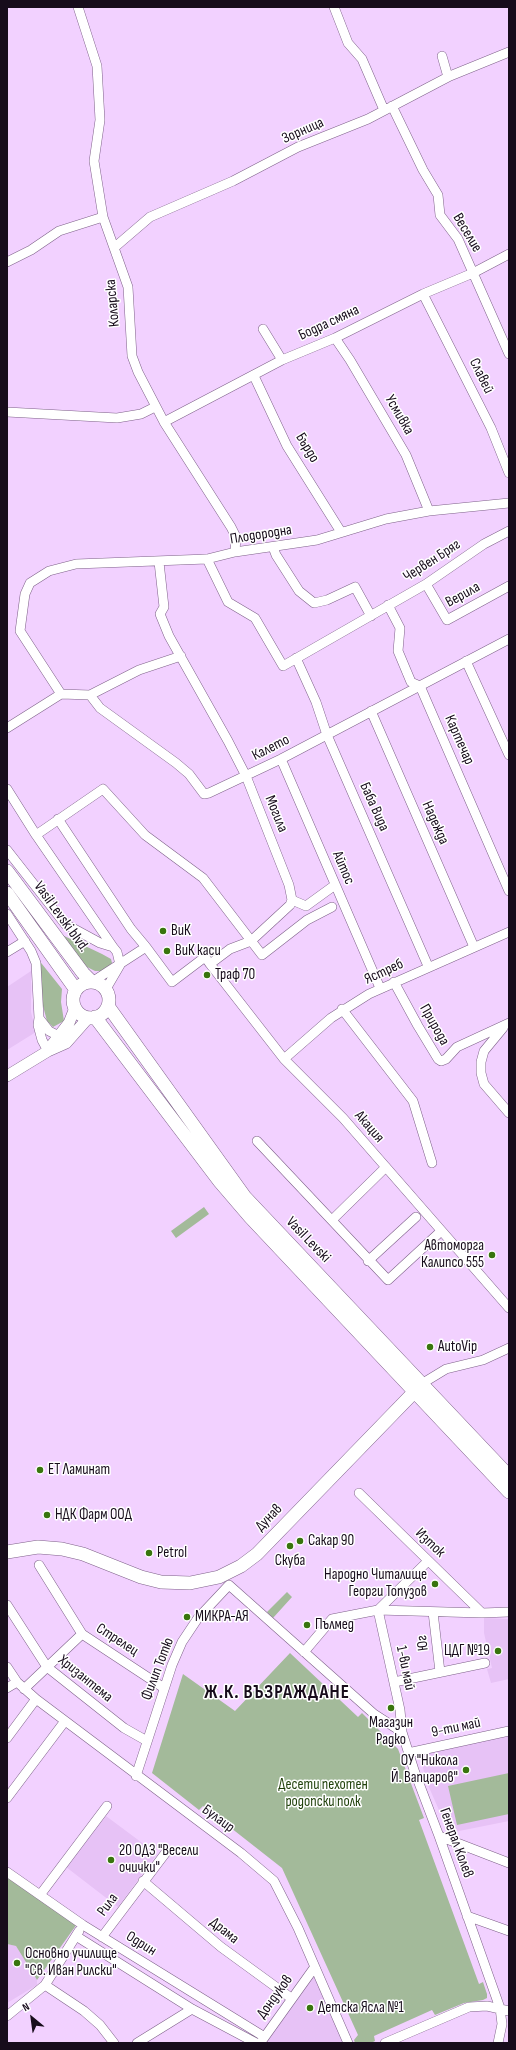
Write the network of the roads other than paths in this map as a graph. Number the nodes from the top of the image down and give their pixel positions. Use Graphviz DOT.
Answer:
graph roads {
  1 [pos="78,7"];
  2 [pos="334,7"];
  3 [pos="509,52"];
  4 [pos="442,56"];
  5 [pos="448,77"];
  6 [pos="388,108"];
  7 [pos="103,217"];
  8 [pos="115,246"];
  9 [pos="509,254"];
  10 [pos="7,262"];
  11 [pos="473,273"];
  12 [pos="423,294"];
  13 [pos="263,329"];
  14 [pos="335,338"];
  15 [pos="509,354"];
  16 [pos="282,360"];
  17 [pos="254,376"];
  18 [pos="155,408"];
  19 [pos="7,412"];
  20 [pos="164,422"];
  21 [pos="509,473"];
  22 [pos="509,504"];
  23 [pos="429,511"];
  24 [pos="509,531"];
  25 [pos="341,532"];
  26 [pos="273,547"];
  27 [pos="235,552"];
  28 [pos="207,559"];
  29 [pos="159,562"];
  30 [pos="426,584"];
  31 [pos="509,586"];
  32 [pos="388,605"];
  33 [pos="371,616"];
  34 [pos="509,639"];
  35 [pos="181,656"];
  36 [pos="296,658"];
  37 [pos="466,661"];
  38 [pos="420,686"];
  39 [pos="61,694"];
  40 [pos="90,695"];
  41 [pos="371,712"];
  42 [pos="7,728"];
  43 [pos="326,734"];
  44 [pos="509,755"];
  45 [pos="281,759"];
  46 [pos="246,776"];
  47 [pos="7,789"];
  48 [pos="58,819"];
  49 [pos="36,835"];
  50 [pos="7,850"];
  51 [pos="7,871"];
  52 [pos="335,884"];
  53 [pos="509,890"];
  54 [pos="7,893"];
  55 [pos="292,900"];
  56 [pos="332,907"];
  57 [pos="7,914"];
  58 [pos="509,932"];
  59 [pos="26,941"];
  60 [pos="251,941"];
  61 [pos="113,947"];
  62 [pos="146,947"];
  63 [pos="474,947"];
  64 [pos="7,952"];
  65 [pos="210,964"];
  66 [pos="120,965"];
  67 [pos="428,966"];
  68 [pos="92,982"];
  69 [pos="394,982"];
  70 [pos="380,988"];
  71 [pos="106,989"];
  72 [pos="76,990"];
  73 [pos="108,1006"];
  74 [pos="75,1008"];
  75 [pos="342,1010"];
  76 [pos="92,1017"];
  77 [pos="39,1018"];
  78 [pos="508,1024"];
  79 [pos="59,1036"];
  80 [pos="48,1051"];
  81 [pos="284,1059"];
  82 [pos="7,1076"];
  83 [pos="509,1113"];
  84 [pos="257,1141"];
  85 [pos="432,1163"];
  86 [pos="386,1167"];
  87 [pos="416,1217"];
  88 [pos="332,1220"];
  89 [pos="442,1232"];
  90 [pos="368,1261"];
  91 [pos="509,1308"];
  92 [pos="509,1348"];
  93 [pos="418,1388"];
  94 [pos="509,1476"];
  95 [pos="509,1492"];
  96 [pos="359,1493"];
  97 [pos="7,1552"];
  98 [pos="428,1561"];
  99 [pos="39,1564"];
  100 [pos="7,1604"];
  101 [pos="378,1610"];
  102 [pos="433,1612"];
  103 [pos="509,1612"];
  104 [pos="482,1613"];
  105 [pos="82,1634"];
  106 [pos="304,1652"];
  107 [pos="484,1663"];
  108 [pos="7,1667"];
  109 [pos="47,1667"];
  110 [pos="440,1672"];
  111 [pos="17,1682"];
  112 [pos="394,1682"];
  113 [pos="7,1688"];
  114 [pos="164,1688"];
  115 [pos="24,1689"];
  116 [pos="36,1699"];
  117 [pos="65,1721"];
  118 [pos="509,1731"];
  119 [pos="402,1732"];
  120 [pos="7,1738"];
  121 [pos="147,1741"];
  122 [pos="408,1753"];
  123 [pos="136,1776"];
  124 [pos="7,1798"];
  125 [pos="107,1806"];
  126 [pos="439,1836"];
  127 [pos="167,1851"];
  128 [pos="509,1863"];
  129 [pos="7,1872"];
  130 [pos="143,1880"];
  131 [pos="40,1895"];
  132 [pos="466,1916"];
  133 [pos="83,1925"];
  134 [pos="509,1931"];
  135 [pos="76,1936"];
  136 [pos="102,1937"];
  137 [pos="314,1968"];
  138 [pos="45,1985"];
  139 [pos="291,1998"];
  140 [pos="500,2008"];
  141 [pos="192,2009"];
  142 [pos="509,2011"];
  143 [pos="7,2016"];
  144 [pos="262,2040"];
  145 [pos="114,2043"];
  146 [pos="137,2043"];
  147 [pos="256,2043"];
  148 [pos="348,2043"];
  149 [pos="385,2043"];
  150 [pos="498,2043"];
  1 -- 7 [label="street, Коларска"];
  2 -- 6 [label="street, Веселие"];
  3 -- 5 [label="street, Зорница"];
  4 -- 5 [label="street"];
  5 -- 6 [label="street, Зорница"];
  6 -- 8 [label="street, Зорница"];
  6 -- 11 [label="street, Веселие"];
  7 -- 8 [label="street, Коларска"];
  7 -- 10 [label="street"];
  8 -- 18 [label="street, Коларска"];
  9 -- 11 [label="street, Бодра смяна"];
  11 -- 12 [label="street, Бодра смяна"];
  11 -- 15 [label="street, Веселие"];
  12 -- 14 [label="street, Бодра смяна"];
  12 -- 21 [label="street, Славей"];
  13 -- 16 [label="street"];
  14 -- 16 [label="street, Бодра смяна"];
  14 -- 23 [label="street, Усмивка"];
  16 -- 17 [label="street, Бодра смяна"];
  17 -- 20 [label="street, Бодра смяна"];
  17 -- 25 [label="street, Бърдо"];
  18 -- 19 [label="street"];
  18 -- 20 [label="street, Коларска"];
  20 -- 27 [label="street, Коларска"];
  22 -- 23 [label="street, Плодородна"];
  23 -- 25 [label="street, Плодородна"];
  24 -- 30 [label="street, Червен Бряг"];
  25 -- 26 [label="street, Плодородна"];
  26 -- 27 [label="street, Плодородна"];
  26 -- 33 [label="street"];
  27 -- 28 [label="street, Плодородна"];
  28 -- 29 [label="street, Плодородна"];
  28 -- 36 [label="street, Червен Бряг"];
  29 -- 35 [label="street, Могила"];
  29 -- 39 [label="street, Плодородна"];
  30 -- 31 [label="street, Верила"];
  30 -- 32 [label="street, Червен Бряг"];
  32 -- 33 [label="street, Червен Бряг"];
  32 -- 38 [label="street, Картечар"];
  33 -- 36 [label="street, Червен Бряг"];
  34 -- 37 [label="street, Калето"];
  35 -- 40 [label="street"];
  35 -- 46 [label="street, Могила"];
  36 -- 43 [label="street, Баба Вида"];
  37 -- 38 [label="street, Калето"];
  37 -- 44 [label="street"];
  38 -- 41 [label="street, Калето"];
  38 -- 53 [label="street, Картечар"];
  39 -- 40 [label="street"];
  39 -- 42 [label="street"];
  40 -- 46 [label="street, Калето"];
  41 -- 43 [label="street, Калето"];
  41 -- 63 [label="street, Надежда"];
  43 -- 45 [label="street, Калето"];
  43 -- 67 [label="street, Баба Вида"];
  45 -- 46 [label="street, Калето"];
  45 -- 52 [label="street, Айтос"];
  46 -- 55 [label="street, Могила"];
  47 -- 49 [label="street"];
  48 -- 49 [label="street"];
  48 -- 60 [label="street"];
  48 -- 62 [label="street"];
  49 -- 61 [label="street"];
  50 -- 61 [label="street"];
  51 -- 68 [label="main road, Vasil Levski blvd."];
  52 -- 55 [label="street"];
  52 -- 70 [label="street, Айтос"];
  54 -- 72 [label="main road, Vasil Levski blvd."];
  55 -- 60 [label="street"];
  56 -- 60 [label="street"];
  57 -- 59 [label="street"];
  58 -- 63 [label="street, Ястреб"];
  59 -- 64 [label="street"];
  59 -- 77 [label="street"];
  60 -- 65 [label="street"];
  61 -- 66 [label="street"];
  62 -- 65 [label="street"];
  62 -- 66 [label="street"];
  63 -- 67 [label="street, Ястреб"];
  65 -- 81 [label="street, Акация"];
  66 -- 68 [label="street"];
  66 -- 71 [label="street"];
  67 -- 69 [label="street, Ястреб"];
  68 -- 71 [label="main road"];
  68 -- 72 [label="main road"];
  69 -- 70 [label="street, Ястреб"];
  69 -- 78 [label="street, Природа"];
  70 -- 75 [label="street, Ястреб"];
  71 -- 73 [label="main road"];
  72 -- 74 [label="main road"];
  73 -- 76 [label="main road"];
  73 -- 93 [label="main road, Vasil Levski"];
  74 -- 76 [label="main road"];
  74 -- 79 [label="street"];
  75 -- 81 [label="street, Ястреб"];
  75 -- 85 [label="street"];
  76 -- 80 [label="street"];
  76 -- 93 [label="main road, Vasil Levski"];
  77 -- 79 [label="street"];
  77 -- 80 [label="street"];
  78 -- 83 [label="street"];
  79 -- 80 [label="street"];
  80 -- 82 [label="street"];
  81 -- 86 [label="street, Акация"];
  84 -- 88 [label="street"];
  86 -- 88 [label="street"];
  86 -- 89 [label="street, Акация"];
  87 -- 90 [label="street"];
  88 -- 90 [label="street"];
  89 -- 90 [label="street"];
  89 -- 91 [label="street, Акация"];
  92 -- 93 [label="street, Дунав"];
  93 -- 94 [label="main road, Vasil Levski"];
  93 -- 95 [label="main road, Vasil Levski"];
  93 -- 97 [label="main road, Дунав"];
  96 -- 98 [label="street, Изток"];
  98 -- 101 [label="street"];
  98 -- 104 [label="street, Изток"];
  99 -- 105 [label="street, Стрелец"];
  100 -- 109 [label="street, Хризантема"];
  101 -- 102 [label="street"];
  101 -- 106 [label="street"];
  101 -- 112 [label="street, 1-ви май"];
  102 -- 104 [label="street"];
  102 -- 110 [label="street, Юг"];
  103 -- 104 [label="street"];
  105 -- 109 [label="street"];
  105 -- 114 [label="street, Стрелец"];
  106 -- 114 [label="street, Филип Тотю"];
  106 -- 119 [label="street"];
  107 -- 110 [label="street"];
  108 -- 111 [label="street, Булаир"];
  109 -- 115 [label="street"];
  109 -- 121 [label="street, Хризантема"];
  110 -- 112 [label="street"];
  111 -- 113 [label="street"];
  111 -- 115 [label="street, Булаир"];
  112 -- 119 [label="street, 1-ви май"];
  114 -- 121 [label="street, Филип Тотю"];
  115 -- 116 [label="street, Булаир"];
  116 -- 117 [label="street, Булаир"];
  116 -- 120 [label="street"];
  117 -- 123 [label="street, Булаир"];
  117 -- 124 [label="street"];
  118 -- 122 [label="street, 9-ти май"];
  119 -- 122 [label="street, Генерал Колев"];
  121 -- 123 [label="street, Филип Тотю"];
  122 -- 126 [label="street, Генерал Колев"];
  123 -- 137 [label="street, Булаир"];
  125 -- 131 [label="street"];
  126 -- 128 [label="street"];
  126 -- 132 [label="street, Генерал Колев"];
  127 -- 130 [label="street, Рила"];
  129 -- 131 [label="street, Одрин"];
  130 -- 136 [label="street, Рила"];
  130 -- 139 [label="street, Драма"];
  131 -- 133 [label="street, Одрин"];
  132 -- 134 [label="street"];
  132 -- 140 [label="street, Генерал Колев"];
  133 -- 135 [label="street, Рила"];
  133 -- 136 [label="street, Одрин"];
  135 -- 138 [label="street, Рила"];
  135 -- 141 [label="street, Одрин"];
  136 -- 144 [label="street, Одрин"];
  137 -- 139 [label="street, Дондуков"];
  137 -- 148 [label="street, Булаир"];
  138 -- 143 [label="street, Рила"];
  138 -- 145 [label="street"];
  139 -- 144 [label="street, Дондуков"];
  140 -- 142 [label="street"];
  140 -- 149 [label="street"];
  140 -- 150 [label="street, Генерал Колев"];
  141 -- 146 [label="street"];
  141 -- 147 [label="street, Одрин"];
}
